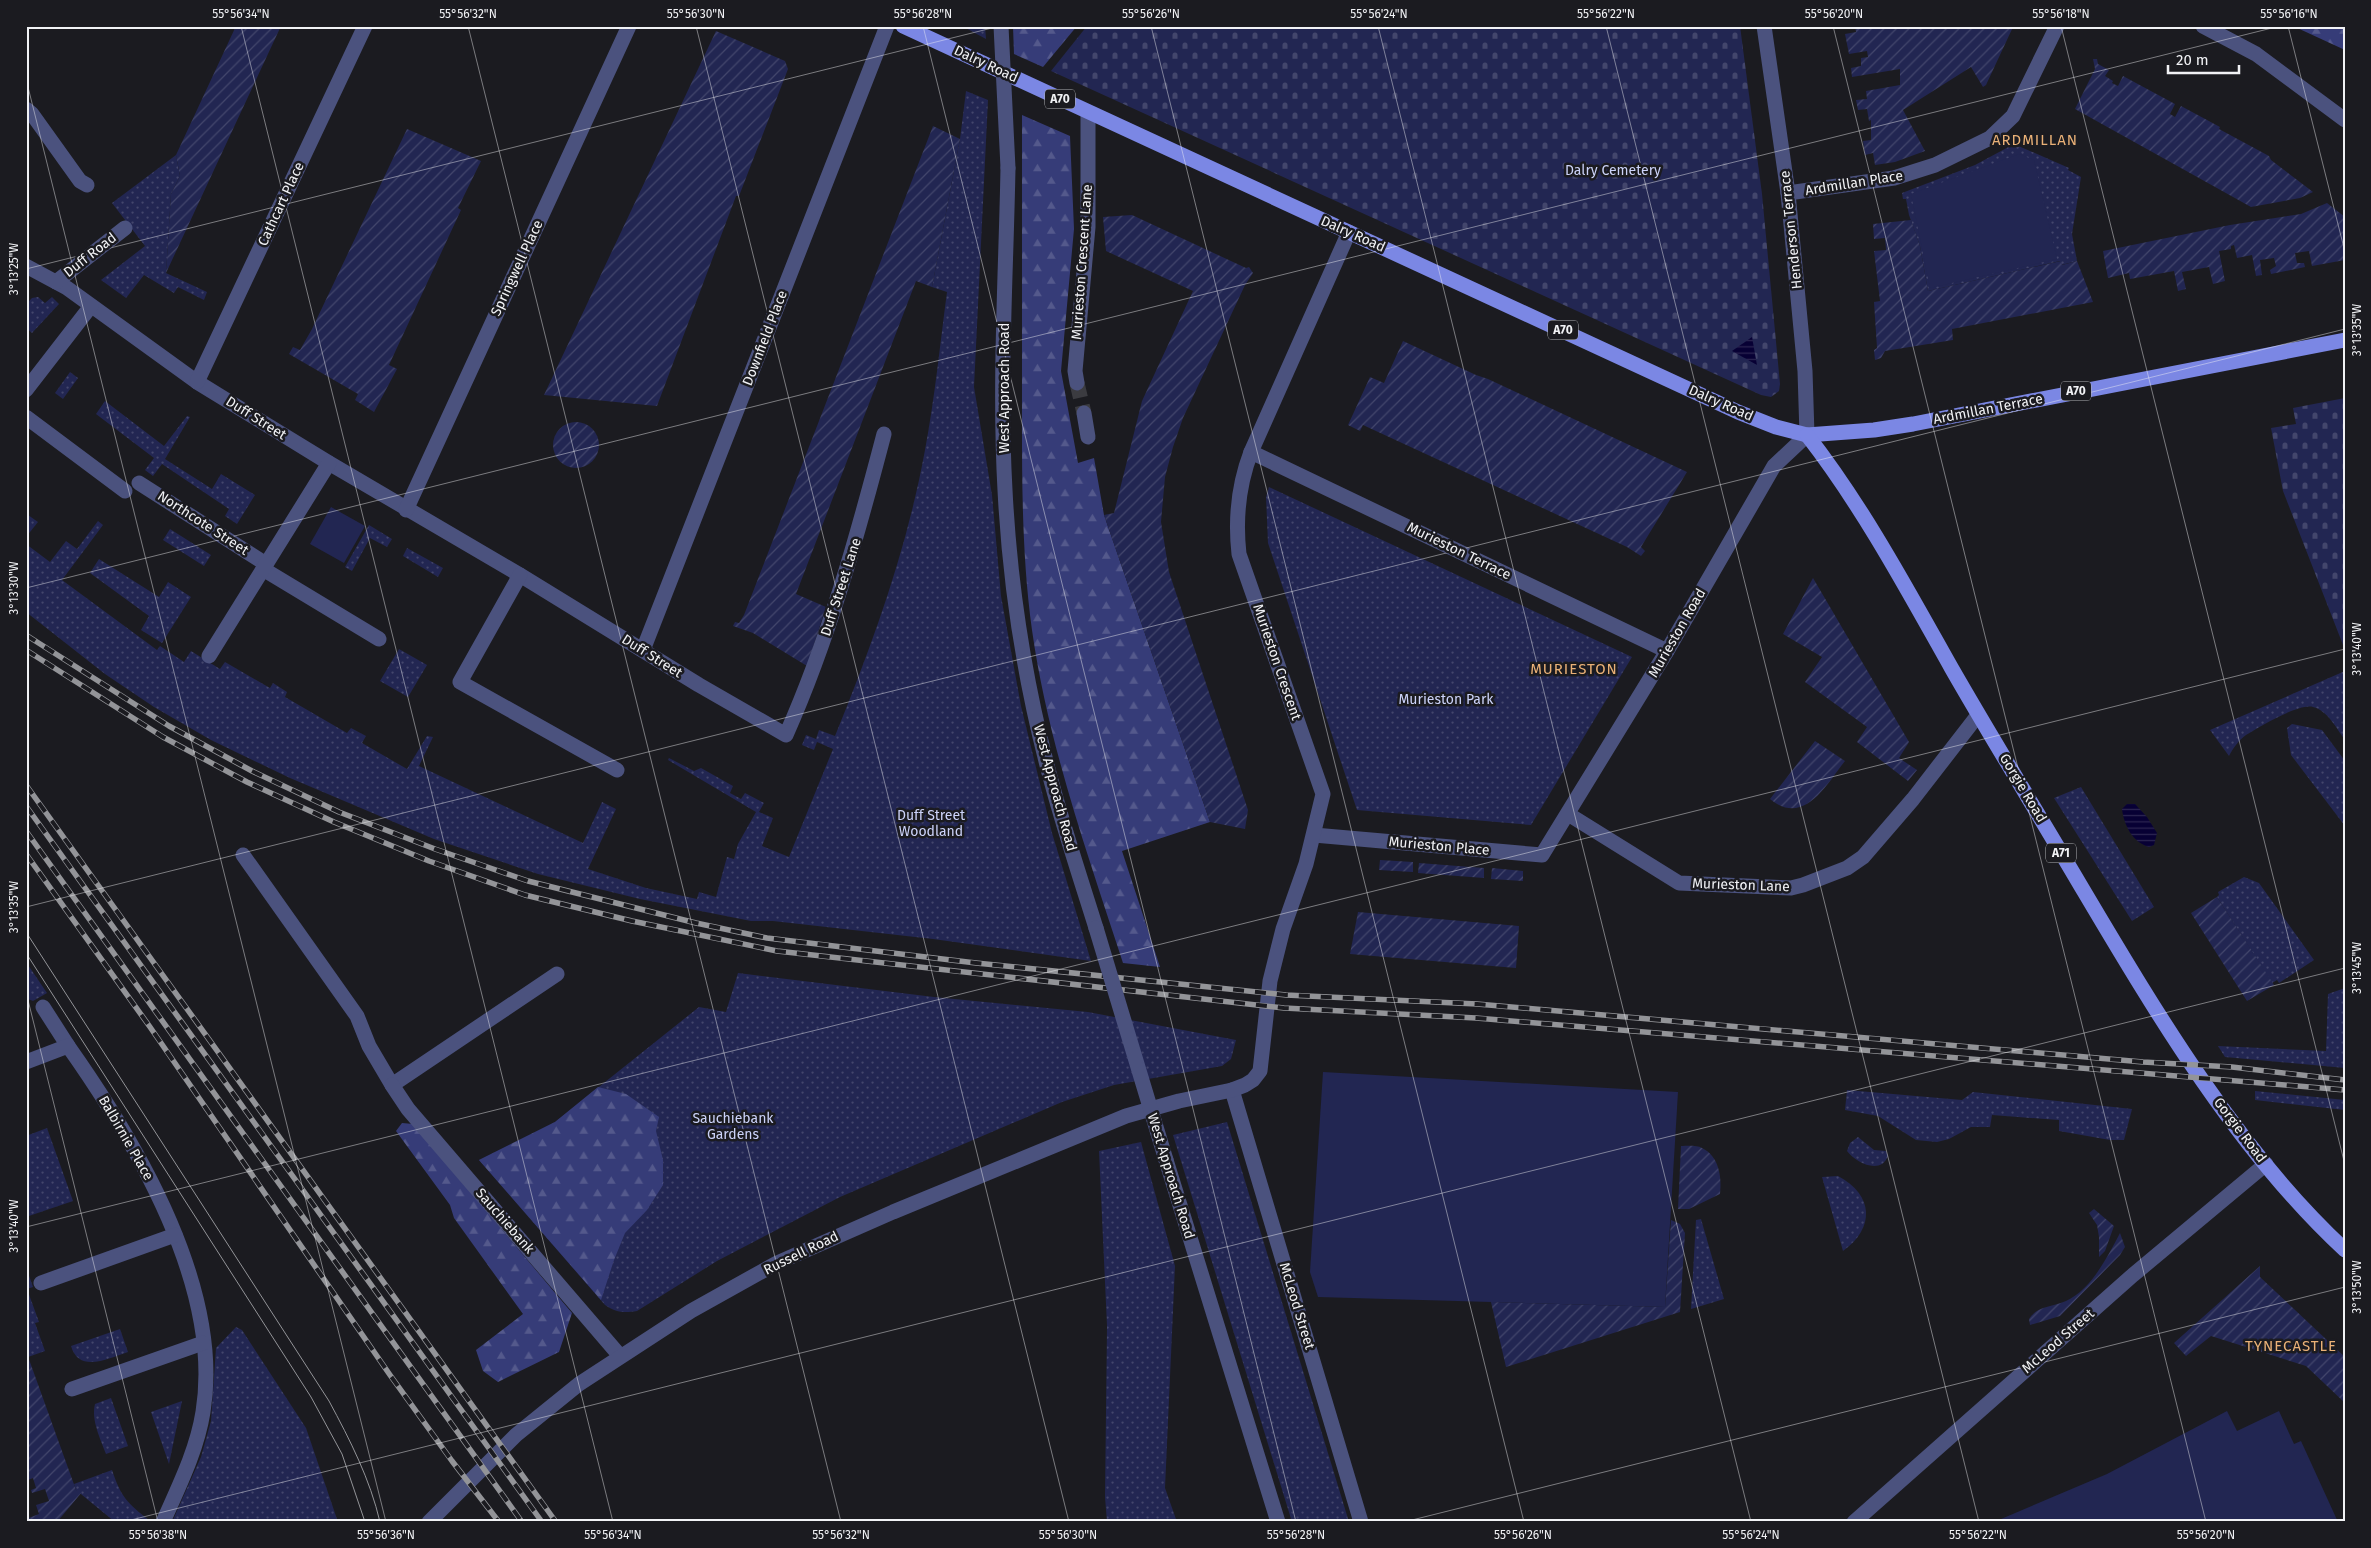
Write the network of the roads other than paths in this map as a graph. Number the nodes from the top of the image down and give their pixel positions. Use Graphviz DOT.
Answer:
graph roads {
  1 [pos="365,26"];
  2 [pos="629,26"];
  3 [pos="888,26"];
  4 [pos="903,26"];
  5 [pos="1001,26"];
  6 [pos="1764,26"];
  7 [pos="2057,26"];
  8 [pos="2203,26"];
  9 [pos="26,109"];
  10 [pos="1088,112"];
  11 [pos="2345,120"];
  12 [pos="88,185"];
  13 [pos="1788,193"];
  14 [pos="125,228"];
  15 [pos="1349,232"];
  16 [pos="26,266"];
  17 [pos="56,282"];
  18 [pos="91,306"];
  19 [pos="2345,340"];
  20 [pos="197,382"];
  21 [pos="1077,382"];
  22 [pos="26,390"];
  23 [pos="1084,413"];
  24 [pos="26,417"];
  25 [pos="884,434"];
  26 [pos="1807,435"];
  27 [pos="1088,437"];
  28 [pos="1251,452"];
  29 [pos="328,463"];
  30 [pos="139,483"];
  31 [pos="125,490"];
  32 [pos="406,510"];
  33 [pos="265,567"];
  34 [pos="520,575"];
  35 [pos="379,639"];
  36 [pos="644,650"];
  37 [pos="1667,651"];
  38 [pos="209,656"];
  39 [pos="1978,715"];
  40 [pos="786,735"];
  41 [pos="617,770"];
  42 [pos="1568,814"];
  43 [pos="1314,835"];
  44 [pos="1553,836"];
  45 [pos="243,855"];
  46 [pos="557,974"];
  47 [pos="43,1007"];
  48 [pos="68,1046"];
  49 [pos="26,1062"];
  50 [pos="392,1084"];
  51 [pos="1232,1090"];
  52 [pos="2266,1164"];
  53 [pos="175,1235"];
  54 [pos="2345,1250"];
  55 [pos="41,1284"];
  56 [pos="203,1343"];
  57 [pos="620,1356"];
  58 [pos="72,1389"];
  59 [pos="163,1522"];
  60 [pos="429,1522"];
  61 [pos="1278,1522"];
  62 [pos="1361,1522"];
  63 [pos="1854,1522"];
  1 -- 20 [label="street, Cathcart Place"];
  2 -- 32 [label="street, Springwell Place"];
  3 -- 36 [label="street, Downfield Place"];
  4 -- 10 [label="main road, Dalry Road / A70"];
  5 -- 61 [label="street, West Approach Road, bridge"];
  6 -- 13 [label="street, Henderson Terrace"];
  7 -- 13 [label="street, Ardmillan Place"];
  8 -- 11 [label="street"];
  9 -- 12 [label="street"];
  10 -- 15 [label="main road, Dalry Road / A70"];
  10 -- 21 [label="street, Murieston Crescent Lane"];
  13 -- 26 [label="street, Henderson Terrace"];
  14 -- 17 [label="street, Duff Road"];
  15 -- 26 [label="main road, Dalry Road / A70"];
  15 -- 28 [label="street, Murieston Crescent"];
  16 -- 17 [label="street, Duff Road"];
  17 -- 18 [label="street, Duff Road"];
  18 -- 20 [label="street, Duff Street"];
  18 -- 22 [label="street"];
  19 -- 26 [label="main road, Ardmillan Terrace / A70"];
  20 -- 29 [label="street, Duff Street"];
  23 -- 27 [label="street"];
  24 -- 31 [label="street"];
  25 -- 40 [label="street, Duff Street Lane"];
  26 -- 37 [label="street, Murieston Road"];
  26 -- 39 [label="main road, Gorgie Road / A71"];
  28 -- 37 [label="street, Murieston Terrace"];
  28 -- 43 [label="street, Murieston Crescent"];
  29 -- 32 [label="street, Duff Street"];
  29 -- 33 [label="street"];
  30 -- 33 [label="street, Northcote Street"];
  32 -- 34 [label="street, Duff Street"];
  33 -- 35 [label="street, Northcote Street"];
  33 -- 38 [label="street"];
  34 -- 36 [label="street, Duff Street"];
  34 -- 41 [label="street"];
  36 -- 40 [label="street, Duff Street"];
  37 -- 42 [label="street, Murieston Road"];
  39 -- 42 [label="street, Murieston Lane"];
  39 -- 52 [label="main road, Gorgie Road / A71"];
  42 -- 44 [label="street, Murieston Road"];
  43 -- 44 [label="street, Murieston Place"];
  43 -- 51 [label="street, Murieston Crescent"];
  45 -- 50 [label="street, Sauchiebank"];
  46 -- 50 [label="street"];
  47 -- 48 [label="street, Balbirnie Place"];
  48 -- 49 [label="street"];
  48 -- 53 [label="street, Balbirnie Place"];
  50 -- 57 [label="street, Sauchiebank"];
  51 -- 57 [label="street, Russell Road"];
  51 -- 62 [label="street, McLeod Street"];
  52 -- 54 [label="main road, Gorgie Road / A71"];
  52 -- 63 [label="street, McLeod Street"];
  53 -- 55 [label="street"];
  53 -- 56 [label="street, Balbirnie Place"];
  56 -- 58 [label="street"];
  56 -- 59 [label="street, Balbirnie Place"];
  57 -- 60 [label="street, Russell Road"];
}
